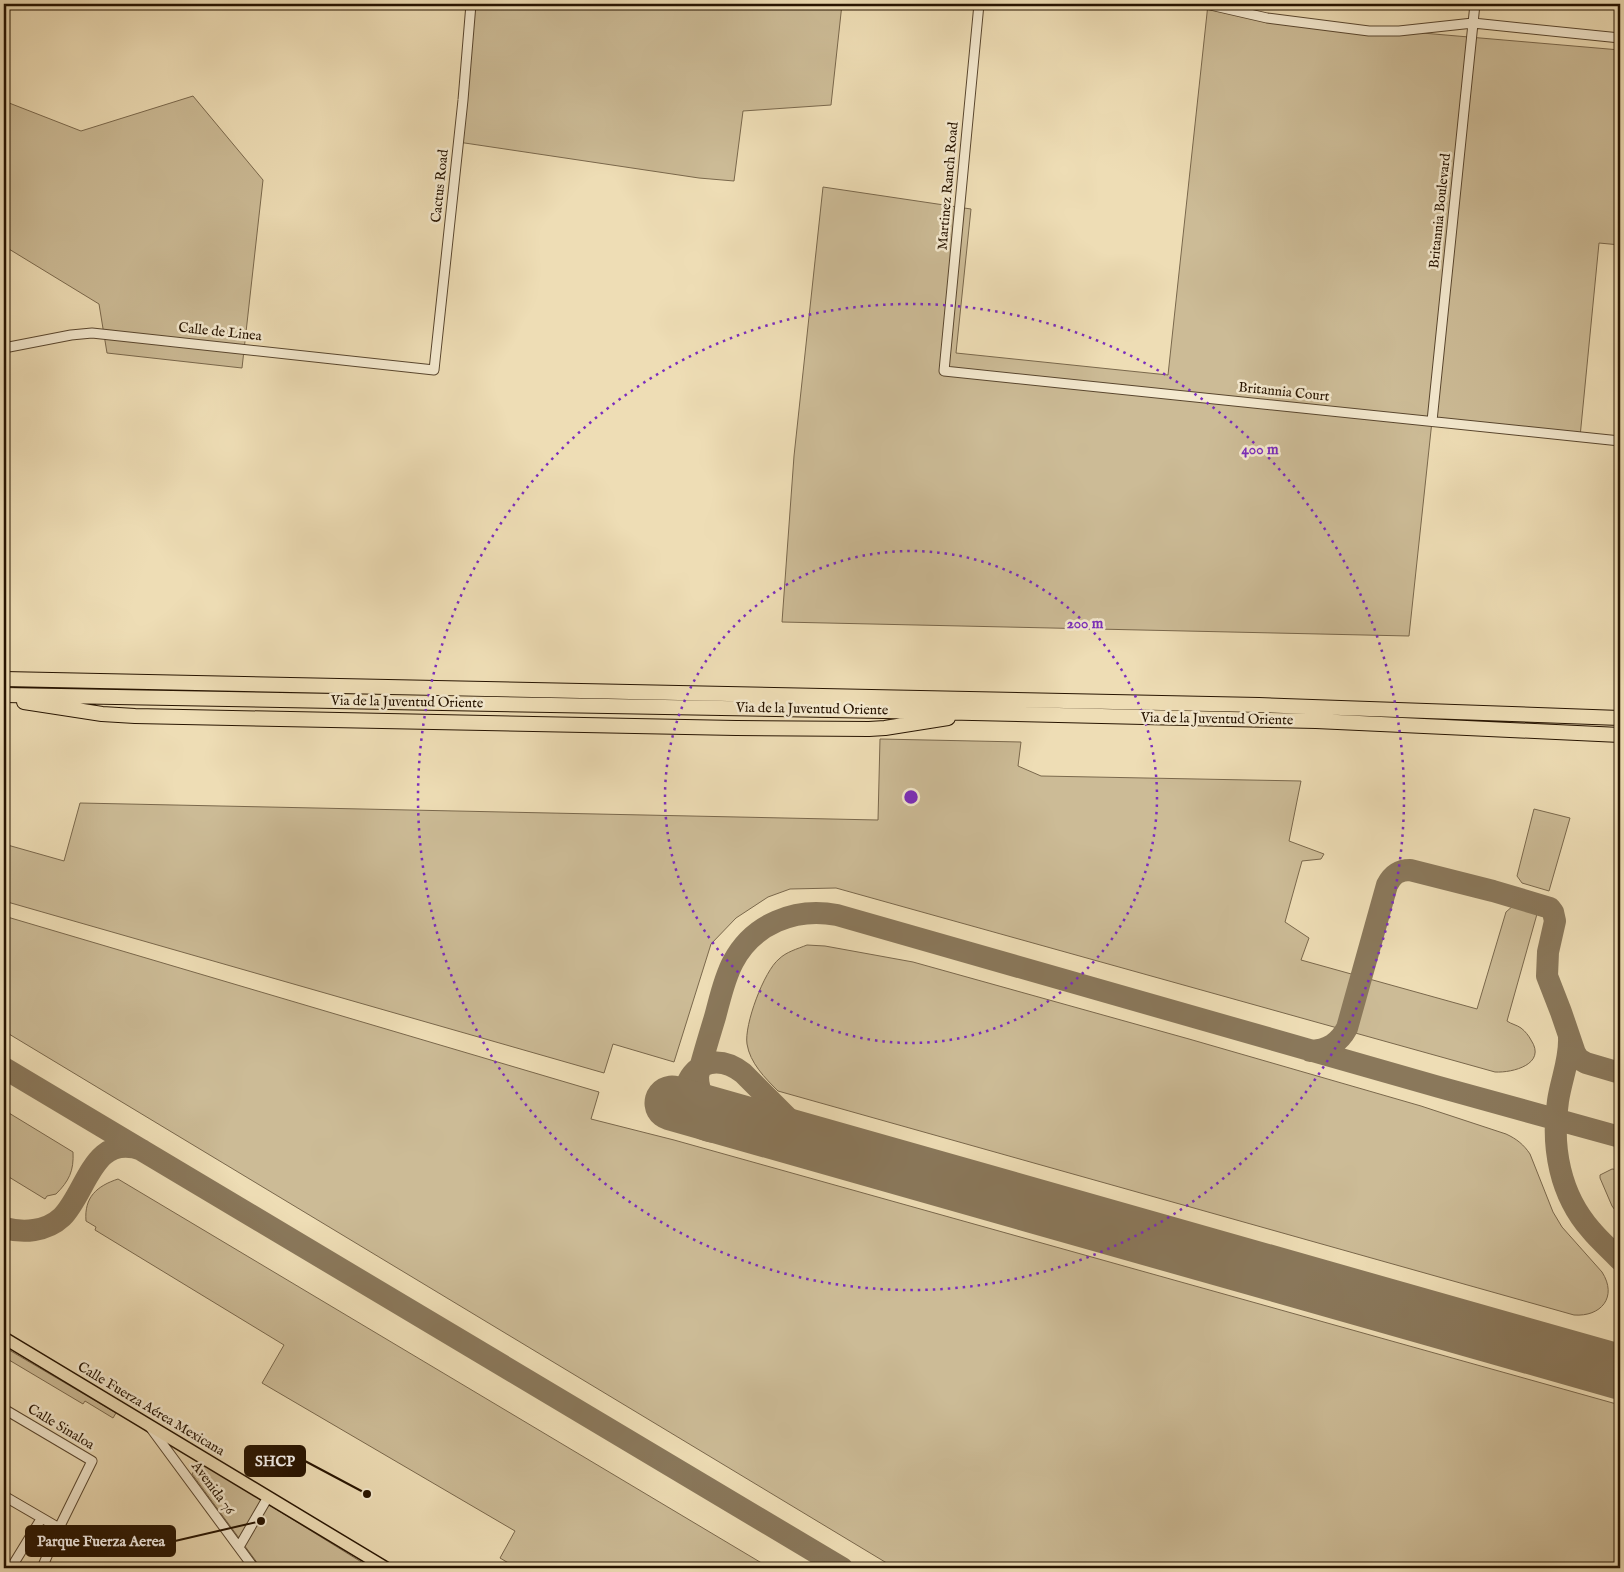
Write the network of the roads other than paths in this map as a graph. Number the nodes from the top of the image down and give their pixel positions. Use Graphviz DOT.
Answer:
graph roads {
  1 [pos="471,4"];
  2 [pos="979,4"];
  3 [pos="1206,4"];
  4 [pos="1475,4"];
  5 [pos="1473,23"];
  6 [pos="1620,38"];
  7 [pos="4,348"];
  8 [pos="434,370"];
  9 [pos="944,371"];
  10 [pos="1432,421"];
  11 [pos="1620,441"];
  12 [pos="4,679"];
  13 [pos="4,695"];
  14 [pos="4,699"];
  15 [pos="981,713"];
  16 [pos="1315,714"];
  17 [pos="1620,718"];
  18 [pos="1620,735"];
  19 [pos="4,1338"];
  20 [pos="4,1409"];
  21 [pos="149,1425"];
  22 [pos="4,1496"];
  23 [pos="268,1497"];
  24 [pos="41,1519"];
  25 [pos="59,1528"];
  26 [pos="239,1547"];
  27 [pos="11,1568"];
  28 [pos="42,1568"];
  29 [pos="254,1568"];
  30 [pos="386,1568"];
  1 -- 8 [label="street, Cactus Road"];
  2 -- 9 [label="street, Martinez Ranch Road"];
  3 -- 5 [label="street"];
  4 -- 5 [label="street, Britannia Boulevard"];
  5 -- 6 [label="street"];
  5 -- 10 [label="street, Britannia Boulevard"];
  7 -- 8 [label="street, Calle de Linea"];
  9 -- 10 [label="street, Britannia Court"];
  10 -- 11 [label="street, Britannia Court"];
  12 -- 16 [label="highway, Via de la Juventud Oriente"];
  13 -- 15 [label="highway, Via de la Juventud Oriente"];
  14 -- 15 [label="highway"];
  15 -- 16 [label="highway, Via de la Juventud Oriente"];
  16 -- 17 [label="highway, Via de la Juventud Oriente"];
  16 -- 18 [label="highway, Via de la Juventud Oriente"];
  19 -- 21 [label="main road, Calle Fuerza Aérea Mexicana"];
  20 -- 25 [label="street, Calle Sinaloa"];
  21 -- 23 [label="main road, Calle Fuerza Aérea Mexicana"];
  21 -- 26 [label="street, Avenida 76"];
  22 -- 24 [label="street"];
  23 -- 26 [label="street"];
  23 -- 30 [label="main road, Calle Fuerza Aérea Mexicana"];
  24 -- 25 [label="street"];
  24 -- 27 [label="street"];
  25 -- 28 [label="street"];
  26 -- 29 [label="street, Avenida 76"];
}
